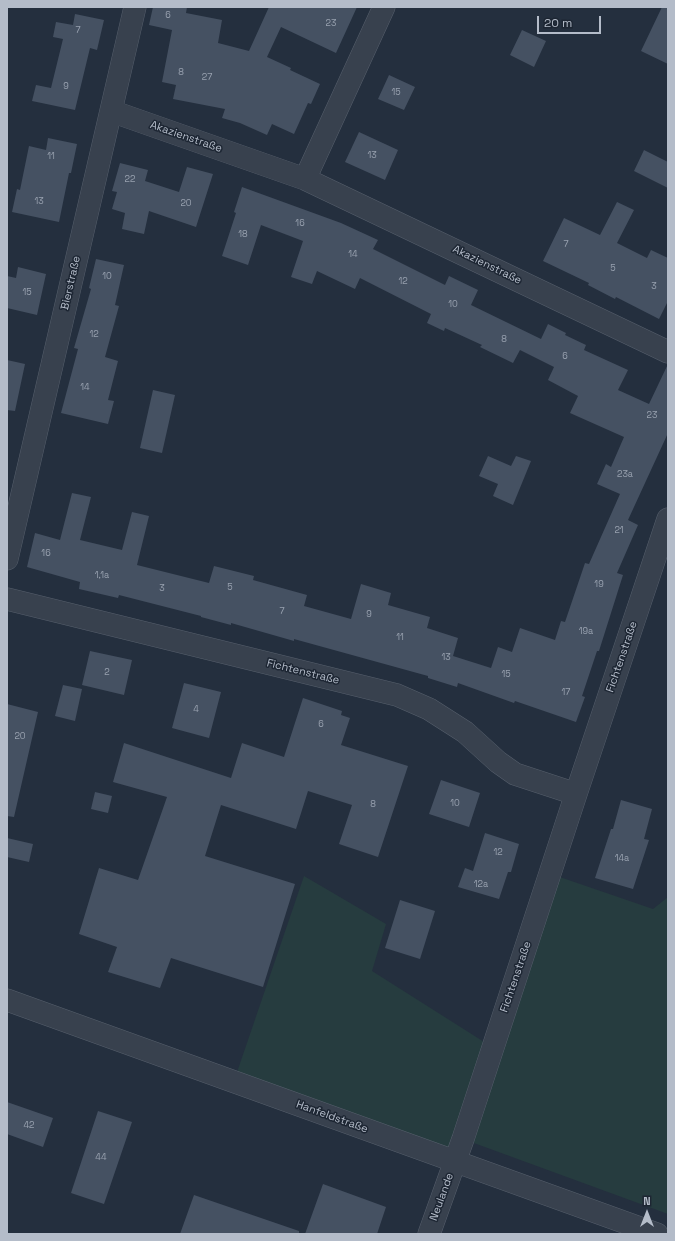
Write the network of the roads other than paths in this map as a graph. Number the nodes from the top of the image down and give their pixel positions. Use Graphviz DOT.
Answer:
graph roads {
  1 [pos="135,7"];
  2 [pos="384,7"];
  3 [pos="111,111"];
  4 [pos="305,179"];
  5 [pos="668,352"];
  6 [pos="668,519"];
  7 [pos="7,559"];
  8 [pos="7,599"];
  9 [pos="576,794"];
  10 [pos="7,1000"];
  11 [pos="455,1161"];
  12 [pos="429,1234"];
  13 [pos="657,1234"];
  1 -- 3 [label="street, Bierstraße"];
  2 -- 4 [label="street"];
  3 -- 4 [label="street, Akazienstraße"];
  3 -- 7 [label="street, Bierstraße"];
  4 -- 5 [label="street, Akazienstraße"];
  6 -- 9 [label="street, Fichtenstraße"];
  8 -- 9 [label="street, Fichtenstraße"];
  9 -- 11 [label="street, Fichtenstraße"];
  10 -- 11 [label="street, Hanfeldstraße"];
  11 -- 12 [label="street, Neulande"];
  11 -- 13 [label="street, Hanfeldstraße"];
}
